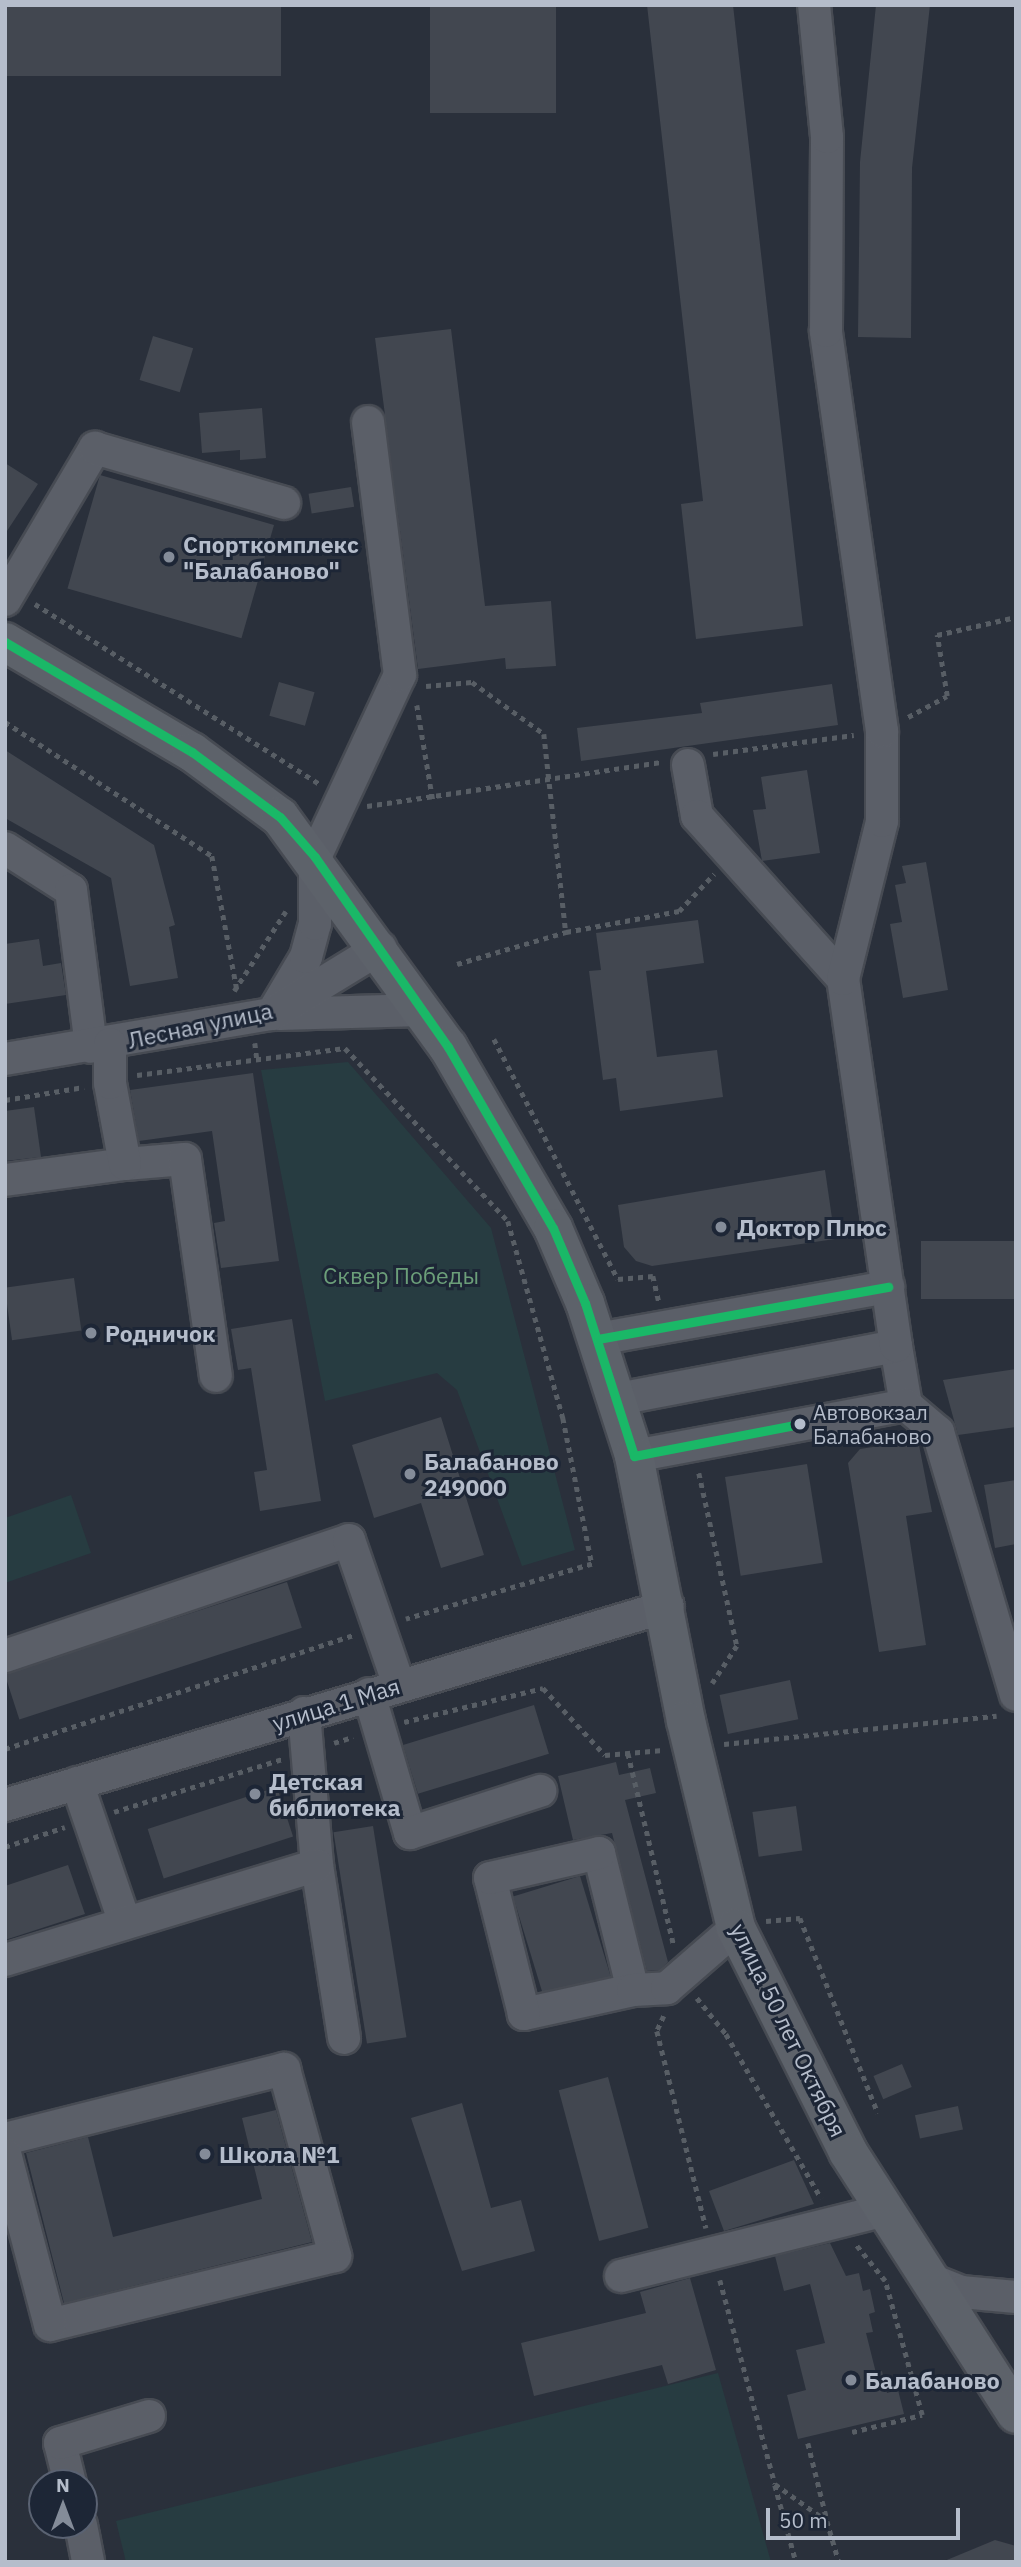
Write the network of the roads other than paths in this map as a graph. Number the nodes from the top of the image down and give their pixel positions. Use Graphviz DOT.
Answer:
graph roads {
  1 [pos="814,5"];
  2 [pos="368,422"];
  3 [pos="284,503"];
  4 [pos="8,595"];
  5 [pos="5,642"];
  6 [pos="688,761"];
  7 [pos="5,848"];
  8 [pos="315,857"];
  9 [pos="380,948"];
  10 [pos="843,979"];
  11 [pos="253,1008"];
  12 [pos="422,1010"];
  13 [pos="100,1046"];
  14 [pos="5,1059"];
  15 [pos="125,1164"];
  16 [pos="5,1180"];
  17 [pos="888,1287"];
  18 [pos="598,1339"];
  19 [pos="896,1346"];
  20 [pos="216,1376"];
  21 [pos="618,1399"];
  22 [pos="905,1405"];
  23 [pos="634,1456"];
  24 [pos="668,1606"];
  25 [pos="5,1656"];
  26 [pos="399,1685"];
  27 [pos="369,1694"];
  28 [pos="1009,1706"];
  29 [pos="304,1713"];
  30 [pos="77,1783"];
  31 [pos="540,1791"];
  32 [pos="5,1805"];
  33 [pos="317,1865"];
  34 [pos="125,1923"];
  35 [pos="747,1925"];
  36 [pos="5,1961"];
  37 [pos="633,1990"];
  38 [pos="344,2038"];
  39 [pos="5,2139"];
  40 [pos="5,2154"];
  41 [pos="885,2210"];
  42 [pos="15,2233"];
  43 [pos="621,2276"];
  44 [pos="929,2279"];
  45 [pos="1016,2297"];
  46 [pos="1016,2414"];
  47 [pos="149,2416"];
  48 [pos="66,2469"];
  49 [pos="83,2539"];
  50 [pos="88,2562"];
  1 -- 10 [label="street"];
  2 -- 8 [label="street"];
  3 -- 4 [label="street"];
  5 -- 8 [label="main road, улица 50 лет Октября"];
  6 -- 10 [label="street"];
  7 -- 13 [label="street"];
  8 -- 9 [label="main road, улица 50 лет Октября"];
  8 -- 11 [label="street"];
  9 -- 11 [label="street, Лесная улица"];
  9 -- 12 [label="main road, улица 50 лет Октября"];
  10 -- 17 [label="street"];
  11 -- 12 [label="street"];
  11 -- 13 [label="street, Лесная улица"];
  12 -- 18 [label="main road, улица 50 лет Октября"];
  13 -- 14 [label="street, Лесная улица"];
  13 -- 15 [label="street"];
  15 -- 16 [label="street"];
  15 -- 20 [label="street"];
  17 -- 18 [label="street"];
  17 -- 19 [label="street"];
  18 -- 21 [label="main road, улица 50 лет Октября"];
  19 -- 21 [label="street"];
  19 -- 22 [label="street"];
  21 -- 23 [label="main road, улица 50 лет Октября"];
  22 -- 23 [label="street"];
  22 -- 28 [label="street"];
  23 -- 24 [label="main road, улица 50 лет Октября"];
  24 -- 26 [label="street, улица 1 Мая"];
  24 -- 35 [label="main road, улица 50 лет Октября"];
  25 -- 26 [label="street"];
  26 -- 27 [label="street, улица 1 Мая"];
  27 -- 29 [label="street, улица 1 Мая"];
  27 -- 31 [label="street"];
  29 -- 30 [label="street, улица 1 Мая"];
  29 -- 33 [label="street"];
  30 -- 32 [label="street, улица 1 Мая"];
  30 -- 34 [label="street"];
  33 -- 34 [label="street"];
  33 -- 38 [label="street"];
  34 -- 36 [label="street"];
  35 -- 37 [label="street"];
  35 -- 41 [label="main road, улица 50 лет Октября"];
  37 -- 37 [label="street"];
  39 -- 42 [label="street"];
  40 -- 42 [label="street"];
  41 -- 43 [label="street"];
  41 -- 44 [label="main road, улица 50 лет Октября"];
  44 -- 45 [label="street"];
  44 -- 46 [label="main road, улица 50 лет Октября"];
  47 -- 48 [label="street"];
  49 -- 50 [label="street"];
}
